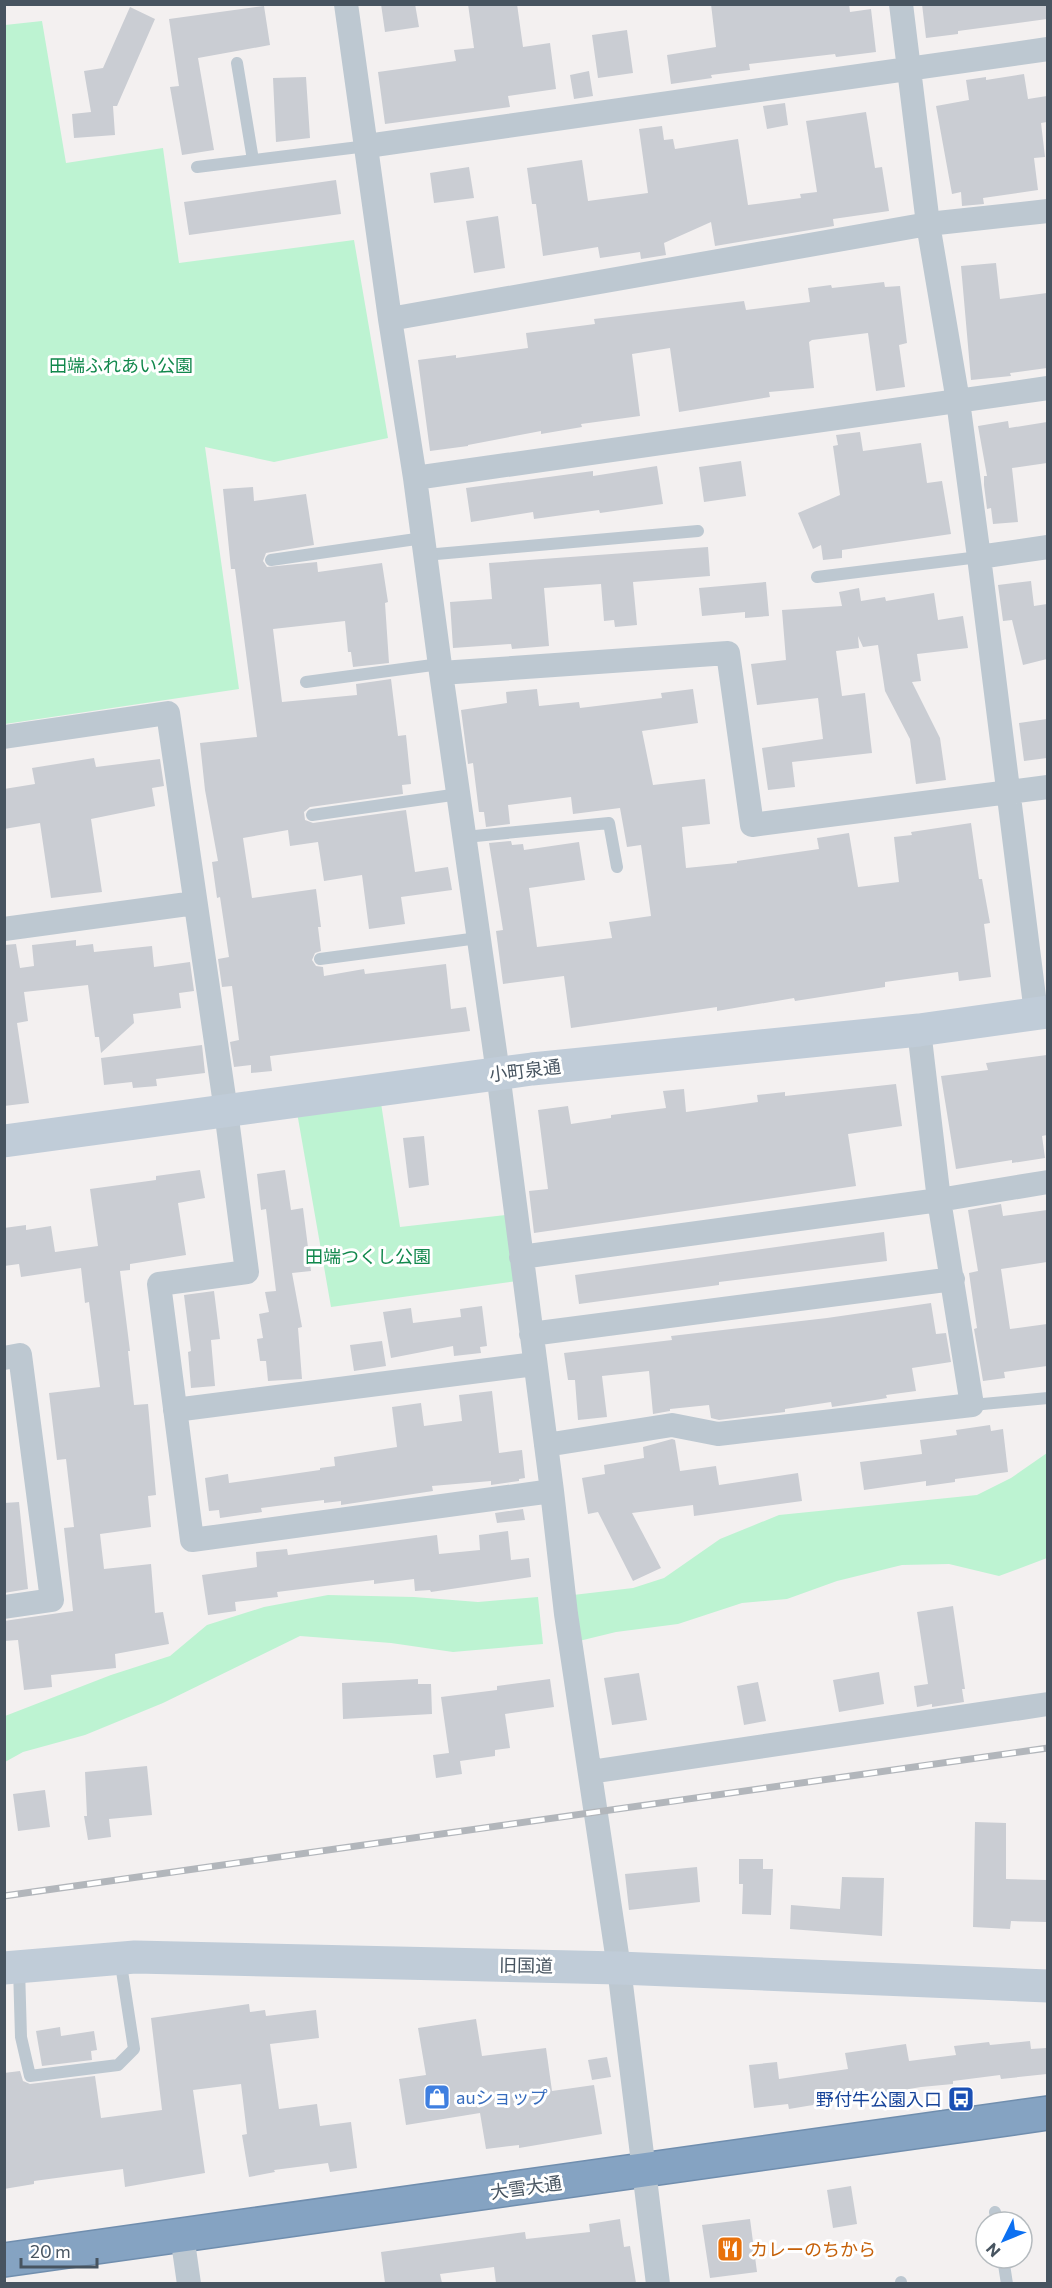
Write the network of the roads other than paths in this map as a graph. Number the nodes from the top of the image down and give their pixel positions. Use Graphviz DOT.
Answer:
graph roads {
  1 [pos="346,4"];
  2 [pos="901,4"];
  3 [pos="1047,49"];
  4 [pos="237,63"];
  5 [pos="910,69"];
  6 [pos="367,146"];
  7 [pos="253,160"];
  8 [pos="197,166"];
  9 [pos="1047,211"];
  10 [pos="928,224"];
  11 [pos="390,319"];
  12 [pos="1047,388"];
  13 [pos="958,401"];
  14 [pos="415,478"];
  15 [pos="698,531"];
  16 [pos="424,547"];
  17 [pos="1047,547"];
  18 [pos="979,557"];
  19 [pos="271,560"];
  20 [pos="817,577"];
  21 [pos="440,668"];
  22 [pos="306,682"];
  23 [pos="4,737"];
  24 [pos="1047,787"];
  25 [pos="1009,792"];
  26 [pos="459,794"];
  27 [pos="312,814"];
  28 [pos="465,837"];
  29 [pos="616,867"];
  30 [pos="195,903"];
  31 [pos="4,929"];
  32 [pos="478,938"];
  33 [pos="320,959"];
  34 [pos="1042,1012"];
  35 [pos="919,1030"];
  36 [pos="498,1073"];
  37 [pos="226,1111"];
  38 [pos="4,1141"];
  39 [pos="1047,1182"];
  40 [pos="939,1200"];
  41 [pos="521,1257"];
  42 [pos="952,1280"];
  43 [pos="531,1334"];
  44 [pos="4,1358"];
  45 [pos="535,1364"];
  46 [pos="1047,1398"];
  47 [pos="972,1406"];
  48 [pos="175,1410"];
  49 [pos="546,1445"];
  50 [pos="552,1491"];
  51 [pos="4,1607"];
  52 [pos="1047,1704"];
  53 [pos="590,1773"];
  54 [pos="120,1958"];
  55 [pos="12,1967"];
  56 [pos="619,1968"];
  57 [pos="1047,1986"];
  58 [pos="1047,2113"];
  59 [pos="642,2171"];
  60 [pos="182,2235"];
  61 [pos="4,2260"];
  62 [pos="189,2283"];
  63 [pos="658,2283"];
  1 -- 6 [label="street"];
  2 -- 5 [label="street"];
  3 -- 5 [label="street"];
  4 -- 7 [label="lane"];
  5 -- 6 [label="street"];
  5 -- 10 [label="street"];
  6 -- 7 [label="lane"];
  6 -- 11 [label="street"];
  7 -- 8 [label="lane"];
  9 -- 10 [label="street"];
  10 -- 11 [label="street"];
  10 -- 13 [label="street"];
  11 -- 14 [label="street"];
  12 -- 13 [label="street"];
  13 -- 14 [label="street"];
  13 -- 18 [label="street"];
  14 -- 16 [label="street"];
  15 -- 16 [label="lane"];
  16 -- 19 [label="lane"];
  16 -- 21 [label="street"];
  17 -- 18 [label="street"];
  18 -- 20 [label="lane"];
  18 -- 25 [label="street"];
  21 -- 22 [label="lane"];
  21 -- 25 [label="street"];
  21 -- 26 [label="street"];
  23 -- 30 [label="street"];
  24 -- 25 [label="street"];
  25 -- 34 [label="street"];
  26 -- 27 [label="lane"];
  26 -- 28 [label="street"];
  28 -- 29 [label="lane"];
  28 -- 32 [label="street"];
  30 -- 31 [label="street"];
  30 -- 37 [label="street"];
  32 -- 33 [label="lane"];
  32 -- 36 [label="street"];
  34 -- 35 [label="street, 小町泉通"];
  35 -- 36 [label="street, 小町泉通"];
  35 -- 40 [label="street"];
  36 -- 37 [label="street, 小町泉通"];
  36 -- 41 [label="street"];
  37 -- 38 [label="street, 小町泉通"];
  37 -- 48 [label="street"];
  39 -- 40 [label="street"];
  40 -- 41 [label="street"];
  40 -- 42 [label="street"];
  41 -- 43 [label="street"];
  42 -- 43 [label="street"];
  42 -- 47 [label="street"];
  43 -- 45 [label="street"];
  44 -- 51 [label="street"];
  45 -- 48 [label="street"];
  45 -- 49 [label="street"];
  46 -- 47 [label="lane"];
  47 -- 49 [label="street"];
  48 -- 50 [label="street"];
  49 -- 50 [label="street"];
  50 -- 53 [label="street"];
  52 -- 53 [label="street"];
  53 -- 56 [label="street"];
  54 -- 55 [label="street, 旧国道"];
  54 -- 55 [label="lane"];
  54 -- 56 [label="street, 旧国道"];
  56 -- 57 [label="street, 旧国道"];
  56 -- 59 [label="street"];
  58 -- 59 [label="highway, 大雪大通"];
  59 -- 60 [label="highway, 大雪大通"];
  59 -- 63 [label="street"];
  60 -- 61 [label="highway, 大雪大通"];
  60 -- 62 [label="street"];
}
